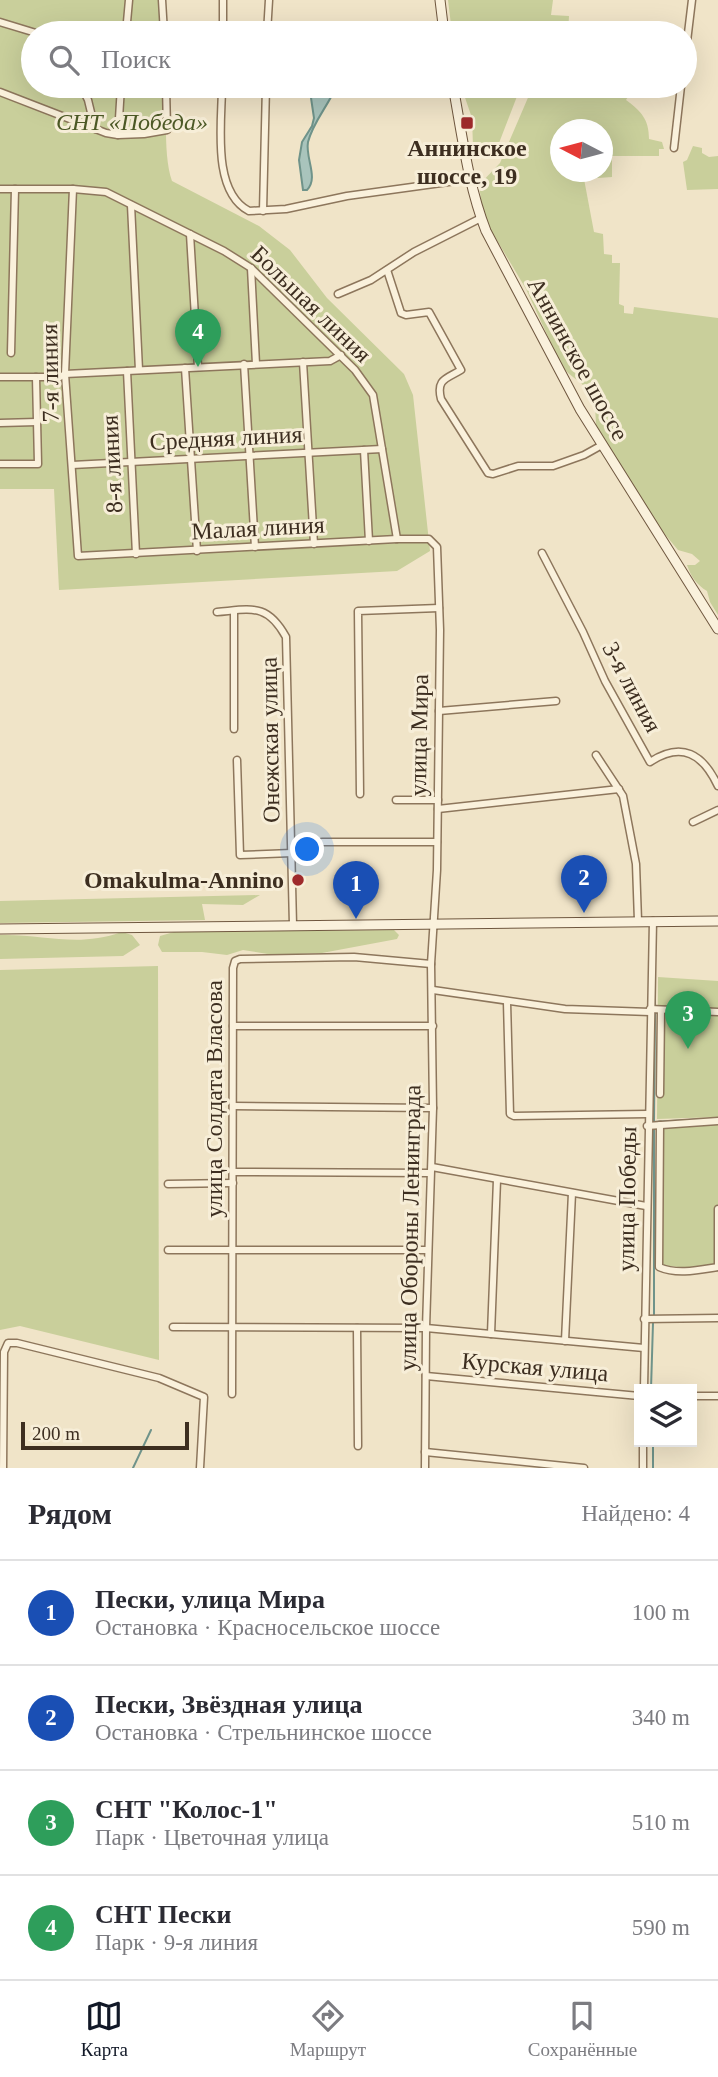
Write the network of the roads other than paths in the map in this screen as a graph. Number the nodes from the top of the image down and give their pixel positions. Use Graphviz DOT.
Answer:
graph roads {
  1 [pos="129,0"];
  2 [pos="162,0"];
  3 [pos="223,0"];
  4 [pos="269,0"];
  5 [pos="440,0"];
  6 [pos="692,0"];
  7 [pos="126,21"];
  8 [pos="163,21"];
  9 [pos="223,21"];
  10 [pos="268,21"];
  11 [pos="443,21"];
  12 [pos="689,21"];
  13 [pos="0,22"];
  14 [pos="21,29"];
  15 [pos="0,92"];
  16 [pos="87,98"];
  17 [pos="120,98"];
  18 [pos="166,98"];
  19 [pos="222,98"];
  20 [pos="266,98"];
  21 [pos="455,98"];
  22 [pos="680,98"];
  23 [pos="95,129"];
  24 [pos="118,135"];
  25 [pos="674,148"];
  26 [pos="470,179"];
  27 [pos="0,189"];
  28 [pos="15,189"];
  29 [pos="74,189"];
  30 [pos="131,205"];
  31 [pos="263,211"];
  32 [pos="481,218"];
  33 [pos="190,234"];
  34 [pos="251,268"];
  35 [pos="387,270"];
  36 [pos="338,294"];
  37 [pos="11,354"];
  38 [pos="341,355"];
  39 [pos="303,362"];
  40 [pos="244,364"];
  41 [pos="256,364"];
  42 [pos="198,367"];
  43 [pos="184,368"];
  44 [pos="139,370"];
  45 [pos="127,371"];
  46 [pos="65,374"];
  47 [pos="0,377"];
  48 [pos="37,377"];
  49 [pos="37,422"];
  50 [pos="0,423"];
  51 [pos="602,445"];
  52 [pos="382,449"];
  53 [pos="364,450"];
  54 [pos="308,453"];
  55 [pos="250,456"];
  56 [pos="191,459"];
  57 [pos="131,462"];
  58 [pos="0,464"];
  59 [pos="72,465"];
  60 [pos="397,539"];
  61 [pos="369,541"];
  62 [pos="314,544"];
  63 [pos="255,547"];
  64 [pos="437,547"];
  65 [pos="197,551"];
  66 [pos="542,553"];
  67 [pos="136,554"];
  68 [pos="78,556"];
  69 [pos="439,608"];
  70 [pos="234,611"];
  71 [pos="218,612"];
  72 [pos="718,629"];
  73 [pos="556,701"];
  74 [pos="439,711"];
  75 [pos="234,729"];
  76 [pos="596,755"];
  77 [pos="237,760"];
  78 [pos="718,786"];
  79 [pos="619,789"];
  80 [pos="360,794"];
  81 [pos="396,800"];
  82 [pos="438,800"];
  83 [pos="438,809"];
  84 [pos="718,810"];
  85 [pos="693,822"];
  86 [pos="322,842"];
  87 [pos="437,842"];
  88 [pos="292,853"];
  89 [pos="718,920"];
  90 [pos="638,921"];
  91 [pos="653,921"];
  92 [pos="430,923"];
  93 [pos="293,925"];
  94 [pos="0,929"];
  95 [pos="431,964"];
  96 [pos="433,990"];
  97 [pos="508,1002"];
  98 [pos="661,1010"];
  99 [pos="650,1011"];
  100 [pos="718,1012"];
  101 [pos="233,1026"];
  102 [pos="433,1026"];
  103 [pos="660,1094"];
  104 [pos="233,1106"];
  105 [pos="433,1108"];
  106 [pos="647,1114"];
  107 [pos="718,1121"];
  108 [pos="660,1125"];
  109 [pos="647,1126"];
  110 [pos="431,1170"];
  111 [pos="233,1172"];
  112 [pos="497,1180"];
  113 [pos="233,1183"];
  114 [pos="168,1184"];
  115 [pos="572,1193"];
  116 [pos="646,1206"];
  117 [pos="718,1209"];
  118 [pos="168,1250"];
  119 [pos="233,1250"];
  120 [pos="428,1250"];
  121 [pos="718,1267"];
  122 [pos="718,1318"];
  123 [pos="644,1319"];
  124 [pos="173,1327"];
  125 [pos="233,1328"];
  126 [pos="358,1328"];
  127 [pos="426,1328"];
  128 [pos="491,1334"];
  129 [pos="565,1341"];
  130 [pos="644,1348"];
  131 [pos="426,1376"];
  132 [pos="644,1384"];
  133 [pos="232,1394"];
  134 [pos="634,1396"];
  135 [pos="697,1396"];
  136 [pos="718,1396"];
  137 [pos="2,1413"];
  138 [pos="358,1446"];
  139 [pos="643,1447"];
  140 [pos="425,1452"];
  141 [pos="509,1464"];
  142 [pos="3,1468"];
  143 [pos="200,1468"];
  144 [pos="425,1468"];
  145 [pos="572,1468"];
  146 [pos="584,1468"];
  147 [pos="643,1468"];
  1 -- 7 [label="street"];
  2 -- 8 [label="street"];
  3 -- 9 [label="street"];
  4 -- 10 [label="street"];
  5 -- 11 [label="main road"];
  6 -- 12 [label="street"];
  13 -- 14 [label="street"];
  15 -- 23 [label="street"];
  16 -- 23 [label="street"];
  17 -- 24 [label="street"];
  18 -- 24 [label="street"];
  19 -- 31 [label="street"];
  20 -- 31 [label="street"];
  21 -- 26 [label="main road, Аннинское шоссе"];
  22 -- 25 [label="street"];
  23 -- 24 [label="street"];
  26 -- 31 [label="street"];
  26 -- 32 [label="main road, Аннинское шоссе"];
  27 -- 28 [label="street, Большая линия"];
  28 -- 29 [label="street, Большая линия"];
  28 -- 37 [label="street"];
  29 -- 30 [label="street, Большая линия"];
  29 -- 46 [label="street, 7-я линия"];
  30 -- 33 [label="street, Большая линия"];
  30 -- 44 [label="street"];
  32 -- 35 [label="street"];
  32 -- 51 [label="main road, Аннинское шоссе"];
  33 -- 34 [label="street, Большая линия"];
  33 -- 42 [label="street"];
  34 -- 38 [label="street, Большая линия"];
  34 -- 41 [label="street"];
  35 -- 36 [label="street"];
  35 -- 51 [label="street"];
  38 -- 39 [label="street"];
  38 -- 52 [label="street, Большая линия"];
  39 -- 41 [label="street"];
  39 -- 54 [label="street"];
  40 -- 41 [label="street"];
  40 -- 42 [label="street"];
  40 -- 55 [label="street"];
  42 -- 43 [label="street"];
  43 -- 44 [label="street"];
  43 -- 56 [label="street"];
  44 -- 45 [label="street"];
  45 -- 46 [label="street"];
  45 -- 57 [label="street, 8-я линия"];
  46 -- 48 [label="street"];
  46 -- 59 [label="street, 7-я линия"];
  47 -- 48 [label="street"];
  48 -- 49 [label="street"];
  49 -- 50 [label="street"];
  49 -- 58 [label="street"];
  51 -- 72 [label="main road, Аннинское шоссе"];
  52 -- 53 [label="street, Средняя линия"];
  52 -- 60 [label="street, Большая линия"];
  53 -- 54 [label="street, Средняя линия"];
  53 -- 61 [label="street"];
  54 -- 55 [label="street, Средняя линия"];
  54 -- 62 [label="street"];
  55 -- 56 [label="street, Средняя линия"];
  55 -- 63 [label="street"];
  56 -- 57 [label="street, Средняя линия"];
  56 -- 65 [label="street"];
  57 -- 59 [label="street, Средняя линия"];
  57 -- 67 [label="street, 8-я линия"];
  59 -- 68 [label="street, 7-я линия"];
  60 -- 61 [label="street, Малая линия"];
  60 -- 64 [label="street, Малая линия"];
  61 -- 62 [label="street, Малая линия"];
  62 -- 63 [label="street, Малая линия"];
  63 -- 65 [label="street, Малая линия"];
  64 -- 69 [label="street, улица Мира"];
  65 -- 67 [label="street, Малая линия"];
  66 -- 78 [label="street, 3-я линия"];
  67 -- 68 [label="street, Малая линия"];
  69 -- 74 [label="street, улица Мира"];
  69 -- 80 [label="street"];
  70 -- 71 [label="street, Онежская улица"];
  70 -- 75 [label="street"];
  70 -- 88 [label="street, Онежская улица"];
  73 -- 74 [label="street"];
  74 -- 82 [label="street, улица Мира"];
  76 -- 79 [label="street"];
  77 -- 88 [label="street"];
  79 -- 83 [label="street"];
  79 -- 90 [label="street"];
  81 -- 82 [label="street"];
  82 -- 83 [label="street, улица Мира"];
  83 -- 87 [label="street, улица Мира"];
  84 -- 85 [label="street"];
  86 -- 87 [label="street"];
  87 -- 92 [label="street, улица Мира"];
  88 -- 93 [label="street, Онежская улица"];
  89 -- 91 [label="main road"];
  90 -- 91 [label="main road"];
  90 -- 92 [label="main road"];
  91 -- 99 [label="street, улица Победы"];
  92 -- 93 [label="main road"];
  92 -- 95 [label="street, улица Мира"];
  93 -- 94 [label="main road"];
  95 -- 96 [label="street, улица Обороны Ленинграда"];
  95 -- 101 [label="street, улица Солдата Власова"];
  96 -- 97 [label="street"];
  96 -- 102 [label="street, улица Обороны Ленинграда"];
  97 -- 99 [label="street"];
  97 -- 106 [label="street"];
  98 -- 99 [label="street"];
  98 -- 100 [label="street"];
  98 -- 103 [label="street"];
  99 -- 106 [label="street, улица Победы"];
  101 -- 102 [label="street"];
  101 -- 104 [label="street, улица Солдата Власова"];
  102 -- 105 [label="street, улица Обороны Ленинграда"];
  104 -- 105 [label="street"];
  104 -- 111 [label="street, улица Солдата Власова"];
  105 -- 110 [label="street, улица Обороны Ленинграда"];
  106 -- 109 [label="street, улица Победы"];
  107 -- 108 [label="street"];
  108 -- 109 [label="street"];
  108 -- 121 [label="street"];
  109 -- 116 [label="street, улица Победы"];
  110 -- 111 [label="street"];
  110 -- 112 [label="street"];
  110 -- 120 [label="street, улица Обороны Ленинграда"];
  111 -- 113 [label="street, улица Солдата Власова"];
  112 -- 115 [label="street"];
  112 -- 128 [label="street"];
  113 -- 114 [label="street"];
  113 -- 119 [label="street, улица Солдата Власова"];
  115 -- 116 [label="street"];
  115 -- 129 [label="street"];
  116 -- 123 [label="street, улица Победы"];
  117 -- 121 [label="street"];
  118 -- 119 [label="street"];
  119 -- 120 [label="street"];
  119 -- 125 [label="street, улица Солдата Власова"];
  120 -- 127 [label="street, улица Обороны Ленинграда"];
  122 -- 123 [label="street"];
  123 -- 130 [label="street, улица Победы"];
  124 -- 125 [label="street"];
  125 -- 126 [label="street"];
  125 -- 133 [label="street, улица Солдата Власова"];
  126 -- 127 [label="street"];
  126 -- 138 [label="street"];
  127 -- 128 [label="street"];
  127 -- 131 [label="street, улица Обороны Ленинграда"];
  128 -- 129 [label="street"];
  129 -- 130 [label="street"];
  130 -- 132 [label="street, улица Победы"];
  131 -- 134 [label="street, Курская улица"];
  131 -- 140 [label="street, улица Обороны Ленинграда"];
  135 -- 136 [label="street"];
  137 -- 142 [label="street"];
  137 -- 143 [label="street"];
  139 -- 147 [label="street"];
  140 -- 141 [label="street"];
  140 -- 144 [label="street, улица Обороны Ленинграда"];
  141 -- 145 [label="street"];
  145 -- 146 [label="street"];
}
